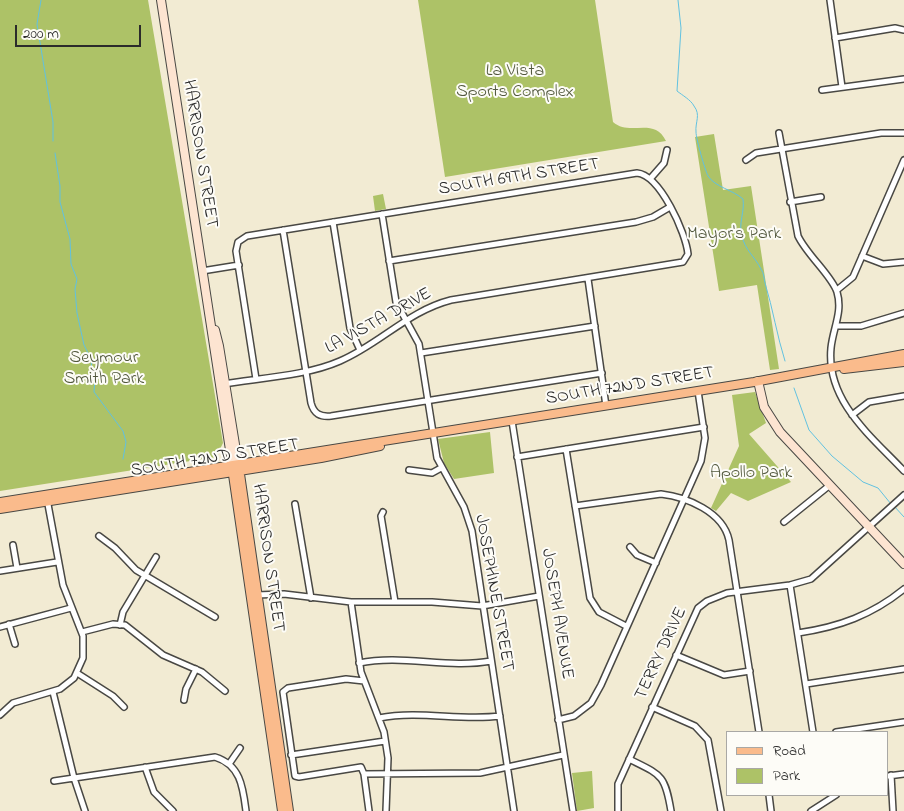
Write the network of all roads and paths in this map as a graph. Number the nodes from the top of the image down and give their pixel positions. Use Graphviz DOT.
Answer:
graph roads {
  1 [pos="161,0"];
  2 [pos="830,0"];
  3 [pos="904,30"];
  4 [pos="835,38"];
  5 [pos="904,79"];
  6 [pos="842,87"];
  7 [pos="822,90"];
  8 [pos="779,133"];
  9 [pos="904,133"];
  10 [pos="782,149"];
  11 [pos="667,150"];
  12 [pos="746,160"];
  13 [pos="904,160"];
  14 [pos="902,172"];
  15 [pos="650,179"];
  16 [pos="821,197"];
  17 [pos="790,202"];
  18 [pos="670,207"];
  19 [pos="382,214"];
  20 [pos="332,222"];
  21 [pos="283,230"];
  22 [pos="862,256"];
  23 [pos="389,261"];
  24 [pos="904,262"];
  25 [pos="238,265"];
  26 [pos="202,271"];
  27 [pos="588,279"];
  28 [pos="837,290"];
  29 [pos="904,313"];
  30 [pos="406,319"];
  31 [pos="595,326"];
  32 [pos="836,326"];
  33 [pos="360,350"];
  34 [pos="421,353"];
  35 [pos="904,354"];
  36 [pos="904,362"];
  37 [pos="832,369"];
  38 [pos="306,370"];
  39 [pos="602,373"];
  40 [pos="256,379"];
  41 [pos="758,381"];
  42 [pos="222,384"];
  43 [pos="698,391"];
  44 [pos="904,396"];
  45 [pos="428,400"];
  46 [pos="606,406"];
  47 [pos="852,415"];
  48 [pos="512,421"];
  49 [pos="704,427"];
  50 [pos="433,433"];
  51 [pos="566,449"];
  52 [pos="517,457"];
  53 [pos="235,467"];
  54 [pos="441,468"];
  55 [pos="409,470"];
  56 [pos="904,471"];
  57 [pos="830,485"];
  58 [pos="904,495"];
  59 [pos="47,498"];
  60 [pos="684,501"];
  61 [pos="0,502"];
  62 [pos="295,504"];
  63 [pos="575,506"];
  64 [pos="0,509"];
  65 [pos="383,512"];
  66 [pos="784,522"];
  67 [pos="870,527"];
  68 [pos="99,536"];
  69 [pos="13,545"];
  70 [pos="630,547"];
  71 [pos="156,556"];
  72 [pos="57,562"];
  73 [pos="656,563"];
  74 [pos="904,564"];
  75 [pos="17,568"];
  76 [pos="0,571"];
  77 [pos="145,575"];
  78 [pos="790,584"];
  79 [pos="904,588"];
  80 [pos="737,592"];
  81 [pos="254,595"];
  82 [pos="539,596"];
  83 [pos="312,598"];
  84 [pos="351,602"];
  85 [pos="395,602"];
  86 [pos="482,606"];
  87 [pos="71,608"];
  88 [pos="215,617"];
  89 [pos="9,624"];
  90 [pos="120,624"];
  91 [pos="626,626"];
  92 [pos="0,627"];
  93 [pos="82,632"];
  94 [pos="798,633"];
  95 [pos="15,644"];
  96 [pos="676,656"];
  97 [pos="491,661"];
  98 [pos="359,663"];
  99 [pos="196,669"];
  100 [pos="904,669"];
  101 [pos="750,671"];
  102 [pos="77,673"];
  103 [pos="364,681"];
  104 [pos="806,684"];
  105 [pos="225,691"];
  106 [pos="53,692"];
  107 [pos="184,700"];
  108 [pos="0,705"];
  109 [pos="124,707"];
  110 [pos="652,707"];
  111 [pos="5,709"];
  112 [pos="0,715"];
  113 [pos="500,716"];
  114 [pos="380,718"];
  115 [pos="558,720"];
  116 [pos="904,722"];
  117 [pos="759,731"];
  118 [pos="813,731"];
  119 [pos="843,731"];
  120 [pos="385,742"];
  121 [pos="240,748"];
  122 [pos="291,755"];
  123 [pos="563,755"];
  124 [pos="629,760"];
  125 [pos="229,764"];
  126 [pos="145,767"];
  127 [pos="506,768"];
  128 [pos="364,774"];
  129 [pos="388,774"];
  130 [pos="904,774"];
  131 [pos="889,776"];
  132 [pos="74,778"];
  133 [pos="54,781"];
  134 [pos="769,796"];
  135 [pos="833,796"];
  136 [pos="85,811"];
  137 [pos="173,811"];
  138 [pos="246,811"];
  139 [pos="282,811"];
  140 [pos="289,811"];
  141 [pos="368,811"];
  142 [pos="386,811"];
  143 [pos="514,811"];
  144 [pos="573,811"];
  145 [pos="618,811"];
  146 [pos="671,811"];
  147 [pos="721,811"];
  148 [pos="771,811"];
  149 [pos="811,811"];
  150 [pos="894,811"];
  1 -- 26 [label="main road, HARRISON STREET"];
  2 -- 4 [label="street"];
  3 -- 4 [label="street"];
  4 -- 6 [label="street"];
  5 -- 6 [label="street"];
  6 -- 7 [label="street"];
  8 -- 10 [label="street"];
  9 -- 10 [label="street"];
  10 -- 12 [label="street"];
  10 -- 17 [label="street"];
  11 -- 15 [label="street"];
  13 -- 14 [label="street"];
  14 -- 22 [label="street"];
  15 -- 18 [label="street"];
  15 -- 19 [label="street, SOUTH 69TH STREET"];
  16 -- 17 [label="street"];
  17 -- 28 [label="street"];
  18 -- 23 [label="street"];
  18 -- 27 [label="street, LA VISTA DRIVE"];
  19 -- 20 [label="street, SOUTH 69TH STREET"];
  19 -- 23 [label="street, JOSEPHINE STREET"];
  20 -- 21 [label="street, SOUTH 69TH STREET"];
  20 -- 33 [label="street"];
  21 -- 25 [label="street, SOUTH 69TH STREET"];
  21 -- 38 [label="street"];
  22 -- 24 [label="street"];
  22 -- 28 [label="street"];
  23 -- 30 [label="street, JOSEPHINE STREET"];
  25 -- 26 [label="street"];
  25 -- 40 [label="street"];
  26 -- 42 [label="main road, HARRISON STREET"];
  27 -- 30 [label="street, LA VISTA DRIVE"];
  27 -- 31 [label="street"];
  28 -- 32 [label="street"];
  29 -- 32 [label="street"];
  30 -- 33 [label="street, LA VISTA DRIVE"];
  30 -- 34 [label="street, JOSEPHINE STREET"];
  31 -- 34 [label="street"];
  31 -- 39 [label="street"];
  32 -- 37 [label="street"];
  33 -- 38 [label="street, LA VISTA DRIVE"];
  34 -- 45 [label="street, JOSEPHINE STREET"];
  35 -- 37 [label="main road, SOUTH 72ND STREET"];
  36 -- 37 [label="main road, SOUTH 72ND STREET"];
  37 -- 41 [label="main road, SOUTH 72ND STREET"];
  37 -- 47 [label="street"];
  38 -- 40 [label="street, LA VISTA DRIVE"];
  38 -- 45 [label="street"];
  39 -- 45 [label="street"];
  39 -- 46 [label="street"];
  40 -- 42 [label="street, LA VISTA DRIVE"];
  41 -- 43 [label="main road, SOUTH 72ND STREET"];
  41 -- 57 [label="main road"];
  42 -- 53 [label="main road, HARRISON STREET"];
  43 -- 46 [label="main road, SOUTH 72ND STREET"];
  43 -- 49 [label="street"];
  44 -- 47 [label="street"];
  45 -- 50 [label="street, JOSEPHINE STREET"];
  46 -- 48 [label="main road, SOUTH 72ND STREET"];
  47 -- 56 [label="street"];
  48 -- 50 [label="main road, SOUTH 72ND STREET"];
  48 -- 52 [label="street, JOSEPH AVENUE"];
  49 -- 51 [label="street"];
  49 -- 60 [label="street"];
  50 -- 53 [label="main road, SOUTH 72ND STREET"];
  50 -- 54 [label="street, JOSEPHINE STREET"];
  51 -- 52 [label="street"];
  51 -- 63 [label="street"];
  52 -- 82 [label="street, JOSEPH AVENUE"];
  53 -- 59 [label="main road, SOUTH 72ND STREET"];
  53 -- 81 [label="main road, HARRISON STREET"];
  54 -- 55 [label="street"];
  54 -- 86 [label="street, JOSEPHINE STREET"];
  57 -- 66 [label="street"];
  57 -- 67 [label="main road"];
  58 -- 67 [label="street, TERRY DRIVE"];
  59 -- 61 [label="main road, SOUTH 72ND STREET"];
  59 -- 64 [label="main road, SOUTH 72ND STREET"];
  59 -- 72 [label="street"];
  60 -- 63 [label="street"];
  60 -- 73 [label="street"];
  60 -- 80 [label="street"];
  62 -- 83 [label="street"];
  63 -- 91 [label="street"];
  65 -- 85 [label="street"];
  67 -- 74 [label="main road"];
  67 -- 78 [label="street, TERRY DRIVE"];
  68 -- 77 [label="street"];
  69 -- 75 [label="street"];
  70 -- 73 [label="street"];
  71 -- 77 [label="street"];
  72 -- 75 [label="street"];
  72 -- 87 [label="street"];
  73 -- 91 [label="street"];
  75 -- 76 [label="street"];
  77 -- 88 [label="street"];
  77 -- 90 [label="street"];
  78 -- 80 [label="street, TERRY DRIVE"];
  78 -- 94 [label="street"];
  79 -- 94 [label="street"];
  80 -- 96 [label="street, TERRY DRIVE"];
  80 -- 101 [label="street"];
  81 -- 83 [label="street"];
  81 -- 139 [label="main road, HARRISON STREET"];
  81 -- 140 [label="main road, HARRISON STREET"];
  82 -- 86 [label="street"];
  82 -- 115 [label="street, JOSEPH AVENUE"];
  83 -- 84 [label="street"];
  84 -- 85 [label="street"];
  84 -- 98 [label="street"];
  85 -- 86 [label="street"];
  86 -- 97 [label="street, JOSEPHINE STREET"];
  87 -- 89 [label="street"];
  87 -- 93 [label="street"];
  89 -- 92 [label="street"];
  89 -- 95 [label="street"];
  90 -- 93 [label="street"];
  90 -- 99 [label="street"];
  91 -- 115 [label="street"];
  93 -- 102 [label="street"];
  94 -- 104 [label="street"];
  96 -- 101 [label="street"];
  96 -- 110 [label="street, TERRY DRIVE"];
  97 -- 98 [label="street"];
  97 -- 113 [label="street, JOSEPHINE STREET"];
  98 -- 103 [label="street"];
  99 -- 105 [label="street"];
  99 -- 107 [label="street"];
  100 -- 104 [label="street"];
  101 -- 117 [label="street"];
  102 -- 106 [label="street"];
  102 -- 109 [label="street"];
  103 -- 114 [label="street"];
  103 -- 122 [label="street"];
  104 -- 118 [label="street"];
  106 -- 111 [label="street"];
  106 -- 132 [label="street"];
  108 -- 111 [label="street"];
  110 -- 124 [label="street, TERRY DRIVE"];
  110 -- 147 [label="street"];
  111 -- 112 [label="street"];
  113 -- 114 [label="street"];
  113 -- 127 [label="street, JOSEPHINE STREET"];
  114 -- 120 [label="street"];
  115 -- 123 [label="street, JOSEPH AVENUE"];
  116 -- 119 [label="street"];
  120 -- 122 [label="street"];
  120 -- 129 [label="street"];
  121 -- 125 [label="street"];
  122 -- 128 [label="street"];
  123 -- 127 [label="street"];
  123 -- 144 [label="street, JOSEPH AVENUE"];
  124 -- 145 [label="street, TERRY DRIVE"];
  124 -- 146 [label="street"];
  125 -- 126 [label="street"];
  125 -- 138 [label="street"];
  126 -- 132 [label="street"];
  126 -- 137 [label="street"];
  127 -- 129 [label="street"];
  127 -- 143 [label="street, JOSEPHINE STREET"];
  128 -- 129 [label="street"];
  128 -- 141 [label="street"];
  129 -- 142 [label="street"];
  130 -- 131 [label="street"];
  131 -- 150 [label="street"];
  132 -- 133 [label="street"];
  132 -- 136 [label="street"];
  134 -- 148 [label="street"];
  135 -- 149 [label="street"];
}
